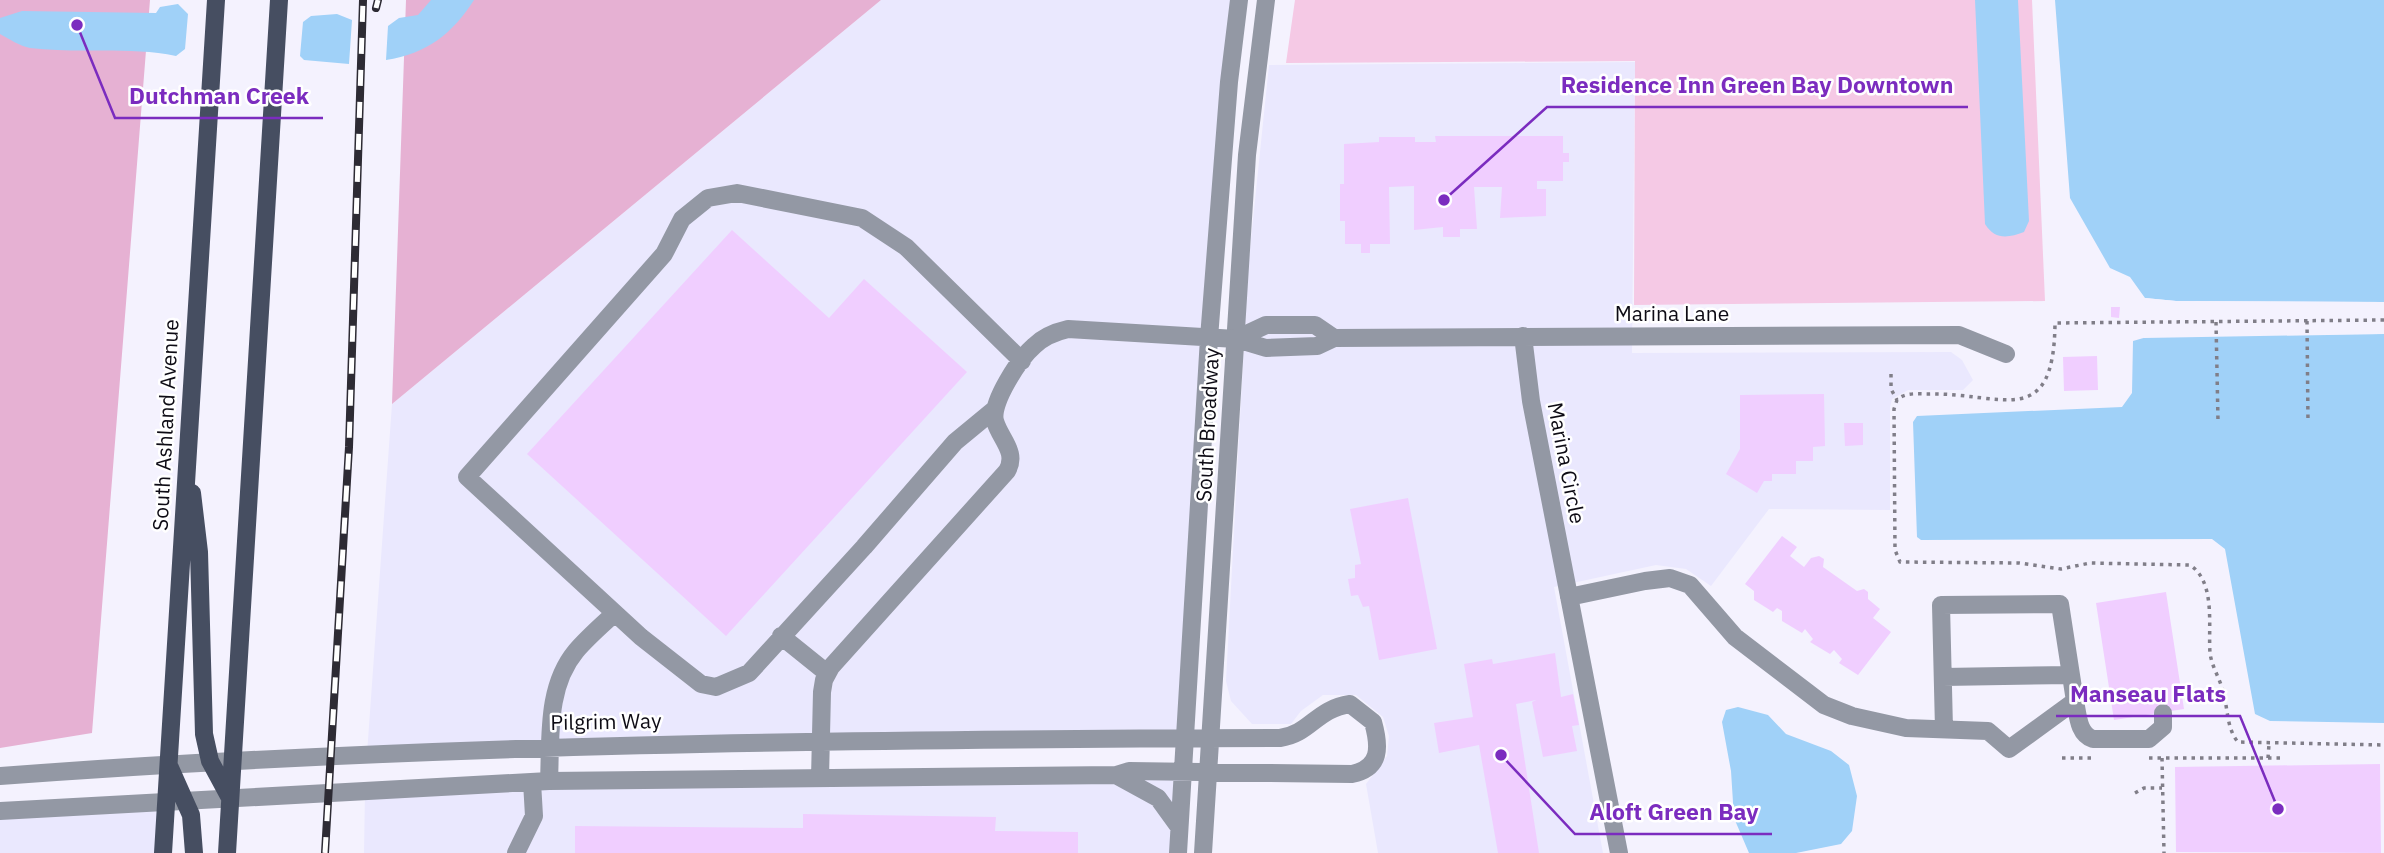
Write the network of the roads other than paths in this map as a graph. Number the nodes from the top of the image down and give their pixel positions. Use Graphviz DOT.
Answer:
graph roads {
  1 [pos="216,0"];
  2 [pos="279,0"];
  3 [pos="1239,0"];
  4 [pos="1266,0"];
  5 [pos="1523,336"];
  6 [pos="1209,338"];
  7 [pos="1236,339"];
  8 [pos="2006,354"];
  9 [pos="1022,361"];
  10 [pos="995,409"];
  11 [pos="187,469"];
  12 [pos="1569,597"];
  13 [pos="615,613"];
  14 [pos="781,636"];
  15 [pos="827,673"];
  16 [pos="2071,676"];
  17 [pos="1943,677"];
  18 [pos="2075,701"];
  19 [pos="2163,713"];
  20 [pos="1944,729"];
  21 [pos="1213,738"];
  22 [pos="1183,739"];
  23 [pos="822,743"];
  24 [pos="550,746"];
  25 [pos="231,760"];
  26 [pos="210,761"];
  27 [pos="169,764"];
  28 [pos="1182,771"];
  29 [pos="1210,773"];
  30 [pos="1116,775"];
  31 [pos="0,776"];
  32 [pos="820,778"];
  33 [pos="540,782"];
  34 [pos="230,799"];
  35 [pos="187,802"];
  36 [pos="166,804"];
  37 [pos="0,811"];
  38 [pos="1179,828"];
  39 [pos="163,853"];
  40 [pos="194,853"];
  41 [pos="227,853"];
  42 [pos="516,853"];
  43 [pos="1178,853"];
  44 [pos="1203,853"];
  45 [pos="1619,853"];
  1 -- 11 [label="main road, South Ashland Avenue"];
  2 -- 25 [label="main road"];
  3 -- 6 [label="street, South Broadway"];
  4 -- 7 [label="street, South Broadway"];
  5 -- 7 [label="street, Marina Lane"];
  5 -- 8 [label="street, Marina Lane"];
  5 -- 12 [label="street, Marina Circle"];
  6 -- 7 [label="street, Marina Lane"];
  6 -- 9 [label="street, Marina Lane"];
  6 -- 22 [label="street, South Broadway"];
  7 -- 21 [label="street, South Broadway"];
  9 -- 10 [label="street, Marina Lane"];
  9 -- 13 [label="street"];
  10 -- 14 [label="street"];
  10 -- 15 [label="street"];
  11 -- 26 [label="main road"];
  11 -- 27 [label="main road, South Ashland Avenue"];
  12 -- 20 [label="street"];
  12 -- 45 [label="street, Marina Circle"];
  13 -- 14 [label="street"];
  13 -- 24 [label="street"];
  14 -- 15 [label="street"];
  15 -- 23 [label="street"];
  16 -- 17 [label="street"];
  16 -- 17 [label="street"];
  16 -- 18 [label="street"];
  17 -- 20 [label="street"];
  18 -- 19 [label="street"];
  18 -- 20 [label="street"];
  21 -- 22 [label="street, Pilgrim Way"];
  21 -- 29 [label="street, South Broadway"];
  21 -- 29 [label="street, Pilgrim Way"];
  22 -- 23 [label="street, Pilgrim Way"];
  22 -- 28 [label="street, South Broadway"];
  23 -- 24 [label="street, Pilgrim Way"];
  23 -- 32 [label="street"];
  24 -- 25 [label="street, Pilgrim Way"];
  24 -- 33 [label="street"];
  25 -- 26 [label="street, Pilgrim Way"];
  25 -- 34 [label="main road"];
  26 -- 27 [label="street, Pilgrim Way"];
  26 -- 34 [label="main road"];
  27 -- 31 [label="street, Pilgrim Way"];
  27 -- 35 [label="main road"];
  27 -- 36 [label="main road, South Ashland Avenue"];
  28 -- 29 [label="street"];
  28 -- 30 [label="street"];
  28 -- 38 [label="street, South Broadway"];
  29 -- 44 [label="street, South Broadway"];
  30 -- 32 [label="street"];
  30 -- 38 [label="street"];
  32 -- 33 [label="street"];
  33 -- 34 [label="street"];
  33 -- 42 [label="street"];
  34 -- 35 [label="street"];
  34 -- 41 [label="main road"];
  35 -- 36 [label="street"];
  35 -- 40 [label="main road"];
  36 -- 37 [label="street"];
  36 -- 39 [label="main road, South Ashland Avenue"];
  38 -- 43 [label="street, South Broadway"];
}
